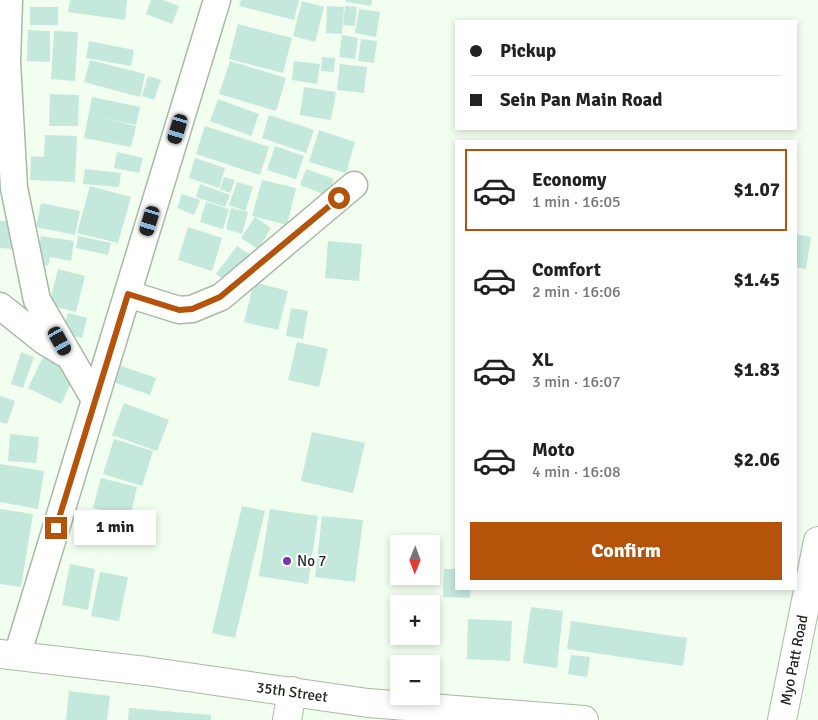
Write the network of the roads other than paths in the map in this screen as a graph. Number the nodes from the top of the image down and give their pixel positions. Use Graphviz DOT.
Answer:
graph roads {
  1 [pos="9,0"];
  2 [pos="217,0"];
  3 [pos="354,185"];
  4 [pos="128,294"];
  5 [pos="0,306"];
  6 [pos="67,355"];
  7 [pos="95,400"];
  8 [pos="818,541"];
  9 [pos="8,655"];
  10 [pos="292,691"];
  11 [pos="287,720"];
  12 [pos="584,720"];
  13 [pos="782,720"];
  1 -- 6 [label="street"];
  2 -- 4 [label="street"];
  3 -- 4 [label="street"];
  4 -- 7 [label="street"];
  5 -- 6 [label="street"];
  6 -- 7 [label="street"];
  7 -- 9 [label="street"];
  8 -- 13 [label="main road, Myo Patt Road"];
  9 -- 10 [label="main road, 35th Street"];
  10 -- 11 [label="main road"];
  10 -- 12 [label="main road, 35th Street"];
}
